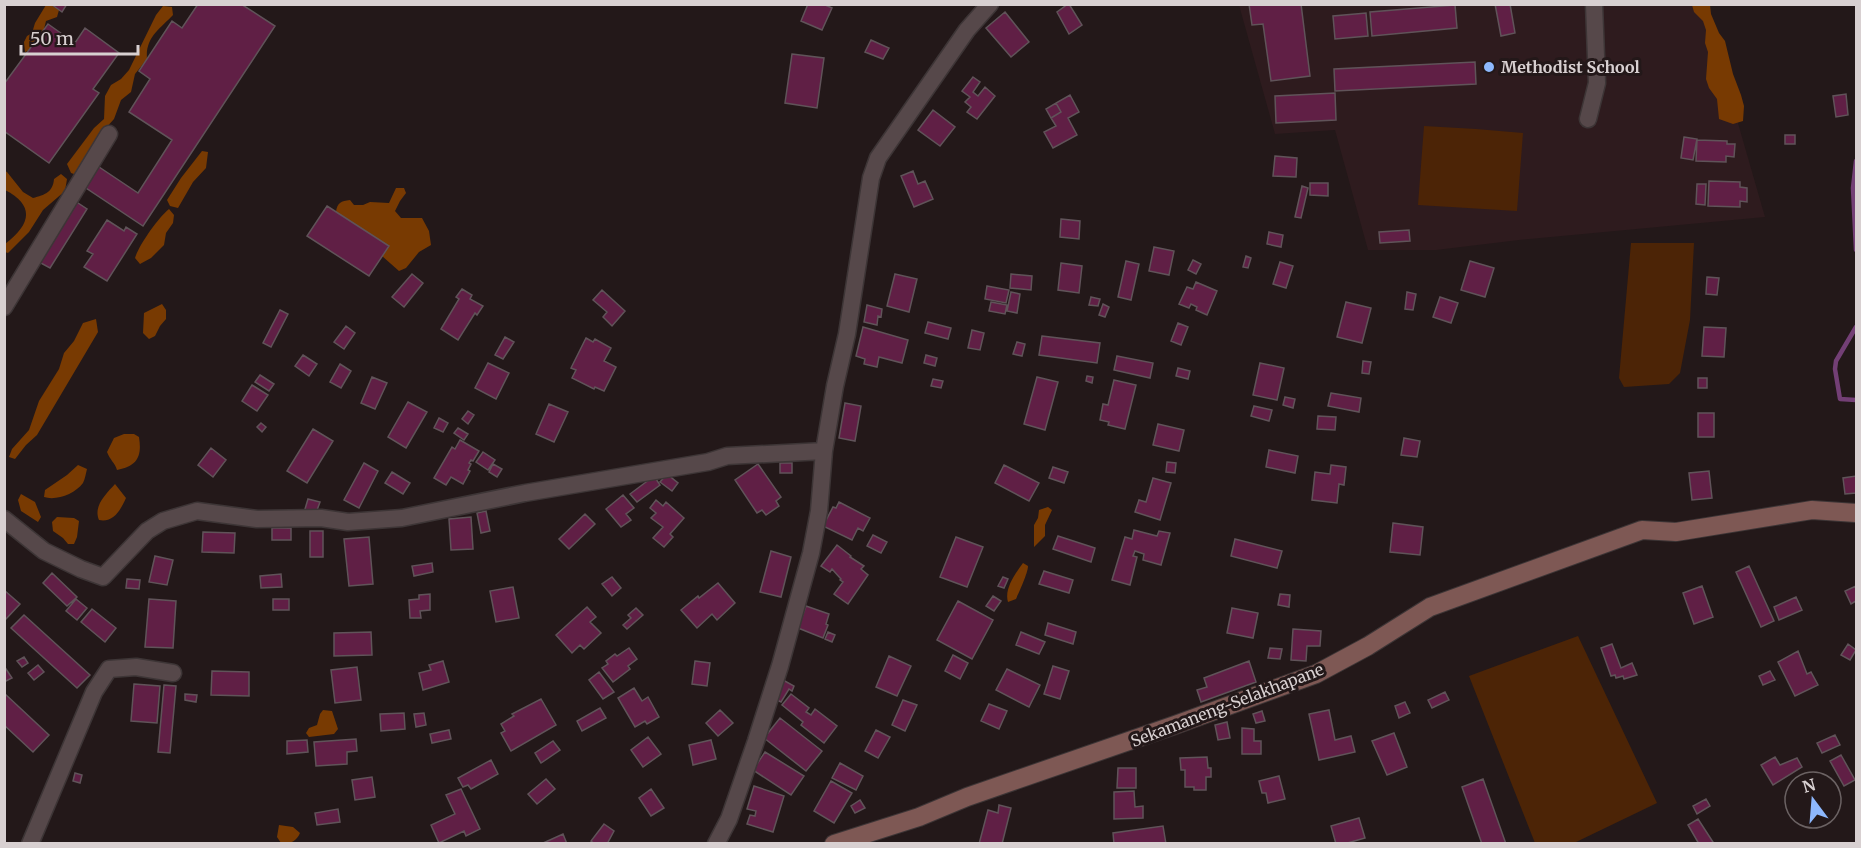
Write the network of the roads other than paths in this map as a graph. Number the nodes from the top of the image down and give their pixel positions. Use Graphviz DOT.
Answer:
graph roads {
  1 [pos="990,4"];
  2 [pos="1594,4"];
  3 [pos="1588,119"];
  4 [pos="109,134"];
  5 [pos="4,307"];
  6 [pos="824,452"];
  7 [pos="1857,513"];
  8 [pos="4,519"];
  9 [pos="173,673"];
  10 [pos="30,843"];
  11 [pos="716,843"];
  12 [pos="834,843"];
  1 -- 6 [label="street"];
  2 -- 3 [label="street"];
  4 -- 5 [label="street"];
  6 -- 8 [label="street"];
  6 -- 11 [label="street"];
  7 -- 12 [label="street, Sekamaneng-Selakhapane"];
  9 -- 10 [label="street"];
}
